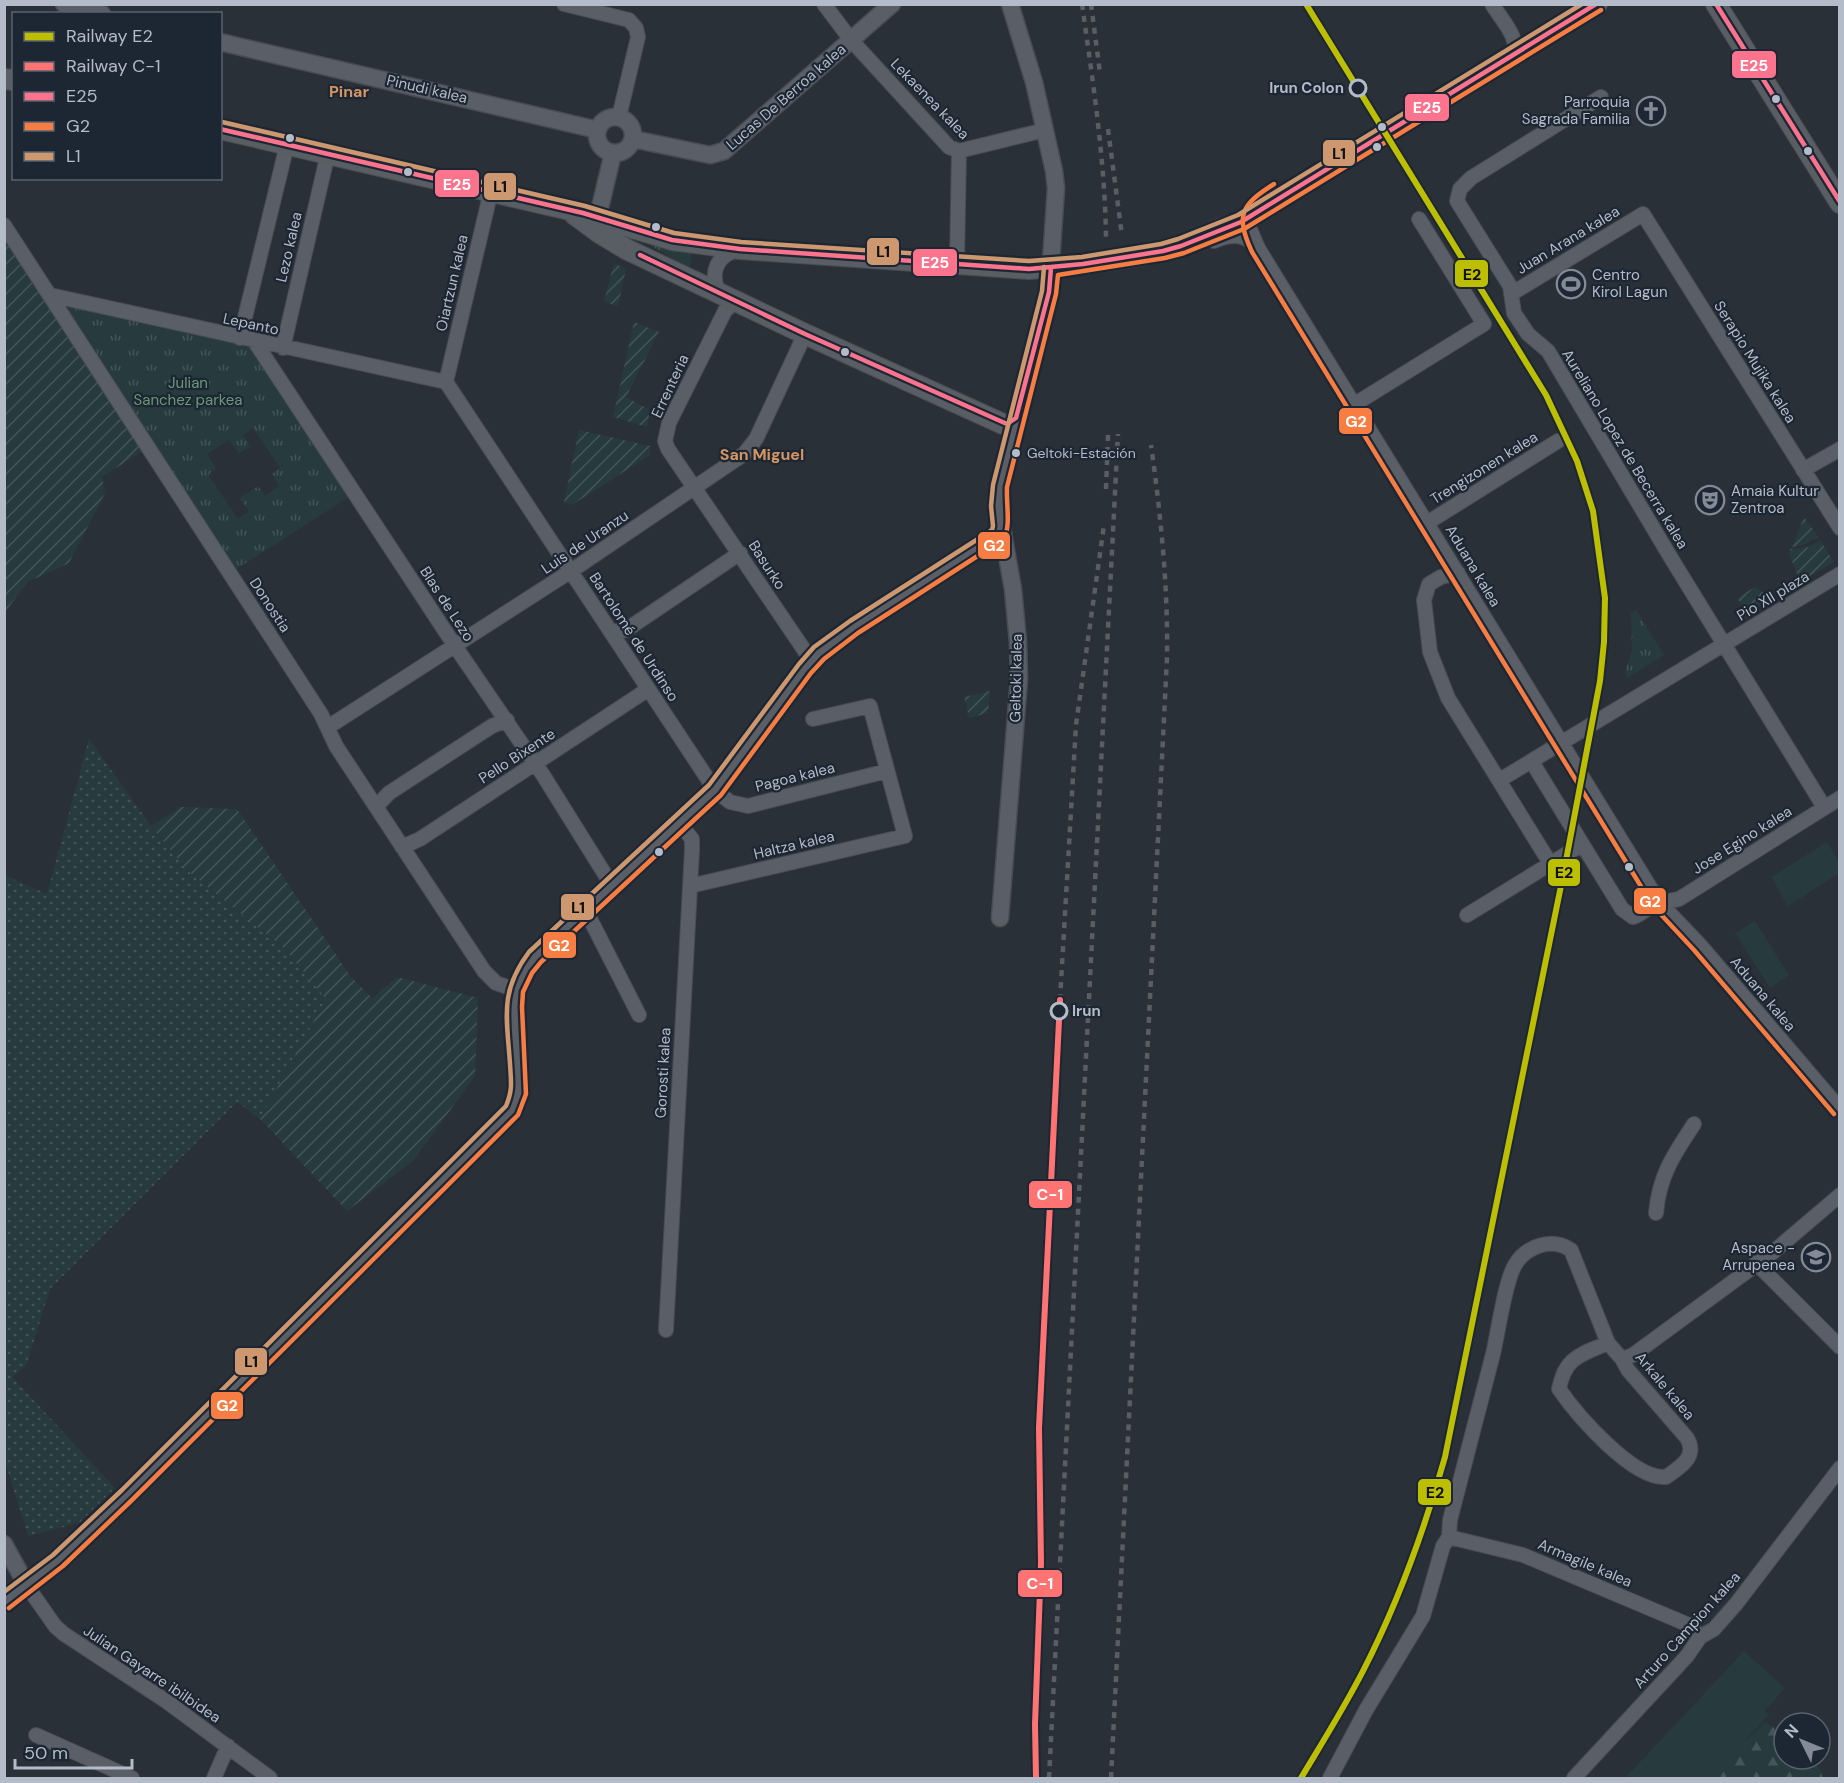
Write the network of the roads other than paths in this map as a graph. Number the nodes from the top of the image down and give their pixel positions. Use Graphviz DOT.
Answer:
graph roads {
  1 [pos="64,4"];
  2 [pos="564,4"];
  3 [pos="824,4"];
  4 [pos="892,4"];
  5 [pos="1010,4"];
  6 [pos="1492,4"];
  7 [pos="1583,4"];
  8 [pos="1597,4"];
  9 [pos="1716,4"];
  10 [pos="1730,4"];
  11 [pos="94,12"];
  12 [pos="851,40"];
  13 [pos="222,42"];
  14 [pos="1513,51"];
  15 [pos="1600,97"];
  16 [pos="619,117"];
  17 [pos="222,129"];
  18 [pos="598,129"];
  19 [pos="1045,130"];
  20 [pos="633,139"];
  21 [pos="287,145"];
  22 [pos="959,151"];
  23 [pos="328,153"];
  24 [pos="613,153"];
  25 [pos="1839,180"];
  26 [pos="491,191"];
  27 [pos="1839,203"];
  28 [pos="567,209"];
  29 [pos="1249,214"];
  30 [pos="1643,214"];
  31 [pos="597,216"];
  32 [pos="1419,219"];
  33 [pos="4,225"];
  34 [pos="1177,247"];
  35 [pos="1258,248"];
  36 [pos="740,249"];
  37 [pos="957,263"];
  38 [pos="1084,264"];
  39 [pos="1051,268"];
  40 [pos="669,269"];
  41 [pos="1029,269"];
  42 [pos="718,291"];
  43 [pos="1049,292"];
  44 [pos="50,295"];
  45 [pos="1512,299"];
  46 [pos="736,300"];
  47 [pos="806,334"];
  48 [pos="240,338"];
  49 [pos="255,342"];
  50 [pos="284,348"];
  51 [pos="446,382"];
  52 [pos="1354,404"];
  53 [pos="1010,428"];
  54 [pos="1558,441"];
  55 [pos="1839,449"];
  56 [pos="1803,470"];
  57 [pos="695,488"];
  58 [pos="998,506"];
  59 [pos="1427,523"];
  60 [pos="1839,528"];
  61 [pos="1001,534"];
  62 [pos="980,537"];
  63 [pos="740,554"];
  64 [pos="963,556"];
  65 [pos="1008,565"];
  66 [pos="571,571"];
  67 [pos="1458,573"];
  68 [pos="1839,574"];
  69 [pos="611,632"];
  70 [pos="1723,644"];
  71 [pos="455,646"];
  72 [pos="811,660"];
  73 [pos="647,688"];
  74 [pos="813,719"];
  75 [pos="507,720"];
  76 [pos="328,727"];
  77 [pos="1561,744"];
  78 [pos="1532,762"];
  79 [pos="536,763"];
  80 [pos="887,771"];
  81 [pos="1500,780"];
  82 [pos="715,790"];
  83 [pos="1839,798"];
  84 [pos="376,807"];
  85 [pos="1824,807"];
  86 [pos="679,823"];
  87 [pos="1581,845"];
  88 [pos="402,847"];
  89 [pos="1550,863"];
  90 [pos="612,884"];
  91 [pos="690,886"];
  92 [pos="1659,902"];
  93 [pos="585,909"];
  94 [pos="1467,915"];
  95 [pos="1000,918"];
  96 [pos="516,990"];
  97 [pos="639,1015"];
  98 [pos="1839,1109"];
  99 [pos="1694,1124"];
  100 [pos="1839,1195"];
  101 [pos="1656,1213"];
  102 [pos="1756,1263"];
  103 [pos="666,1330"];
  104 [pos="1608,1343"];
  105 [pos="1839,1347"];
  106 [pos="1622,1359"];
  107 [pos="1839,1468"];
  108 [pos="1449,1536"];
  109 [pos="4,1544"];
  110 [pos="27,1586"];
  111 [pos="4,1602"];
  112 [pos="1700,1637"];
  113 [pos="36,1735"];
  114 [pos="228,1746"];
  115 [pos="132,1779"];
  116 [pos="214,1779"];
  117 [pos="270,1779"];
  118 [pos="1330,1779"];
  119 [pos="1574,1779"];
  1 -- 11 [label="street"];
  2 -- 16 [label="street"];
  3 -- 12 [label="street, Lekaenea kalea"];
  4 -- 12 [label="street, Lucas De Berroa kalea"];
  5 -- 19 [label="street, Geltoki kalea"];
  6 -- 14 [label="street"];
  7 -- 14 [label="main road"];
  8 -- 14 [label="main road"];
  9 -- 27 [label="main road"];
  10 -- 25 [label="main road"];
  12 -- 20 [label="street, Lucas De Berroa kalea"];
  12 -- 22 [label="street, Lekaenea kalea"];
  13 -- 18 [label="street, Pinudi kalea"];
  14 -- 29 [label="main road"];
  15 -- 45 [label="street, Aureliano Lopez de Becerra kalea"];
  16 -- 18 [label="street"];
  16 -- 20 [label="street"];
  17 -- 21 [label="main road"];
  18 -- 24 [label="street"];
  19 -- 22 [label="street"];
  19 -- 39 [label="street, Geltoki kalea"];
  20 -- 24 [label="street"];
  21 -- 23 [label="main road"];
  21 -- 48 [label="street, Lezo kalea"];
  22 -- 37 [label="street, Lekaenea kalea"];
  23 -- 26 [label="main road"];
  23 -- 50 [label="street, Lezo kalea"];
  24 -- 31 [label="street"];
  26 -- 28 [label="main road"];
  26 -- 51 [label="street, Oiartzun kalea"];
  28 -- 31 [label="main road"];
  28 -- 40 [label="main road"];
  29 -- 34 [label="main road"];
  29 -- 35 [label="street, Aduana kalea"];
  30 -- 45 [label="street, Juan Arana kalea"];
  30 -- 56 [label="street, Serapio Mujika kalea"];
  31 -- 36 [label="main road"];
  31 -- 40 [label="street"];
  32 -- 52 [label="street"];
  33 -- 44 [label="street, Donostia"];
  34 -- 35 [label="street"];
  34 -- 38 [label="main road, bridge"];
  35 -- 52 [label="street, Aduana kalea"];
  36 -- 37 [label="main road"];
  36 -- 42 [label="street"];
  37 -- 41 [label="main road"];
  38 -- 39 [label="main road"];
  38 -- 43 [label="street"];
  39 -- 41 [label="main road"];
  39 -- 43 [label="street, Geltoki kalea"];
  40 -- 42 [label="main road"];
  41 -- 43 [label="street"];
  42 -- 46 [label="main road"];
  43 -- 53 [label="street, Geltoki kalea"];
  44 -- 48 [label="street, Lepanto"];
  44 -- 76 [label="street, Donostia"];
  45 -- 70 [label="street, Aureliano Lopez de Becerra kalea"];
  46 -- 47 [label="main road"];
  46 -- 57 [label="street, Errenteria"];
  47 -- 53 [label="main road"];
  47 -- 57 [label="street, Luis de Uranzu"];
  48 -- 49 [label="street, Lepanto"];
  49 -- 50 [label="street, Lepanto"];
  49 -- 71 [label="street, Blas de Lezo"];
  50 -- 51 [label="street, Lepanto"];
  51 -- 66 [label="street, Bartolomé de Urdinso"];
  52 -- 59 [label="street, Aduana kalea"];
  53 -- 58 [label="street, Geltoki kalea"];
  54 -- 59 [label="street, Trengizonen kalea"];
  55 -- 56 [label="street"];
  56 -- 60 [label="street, Serapio Mujika kalea"];
  57 -- 63 [label="street, Basurko"];
  57 -- 66 [label="street, Luis de Uranzu"];
  58 -- 61 [label="street, Geltoki kalea"];
  58 -- 62 [label="street"];
  59 -- 67 [label="street, Aduana kalea"];
  61 -- 62 [label="street"];
  61 -- 64 [label="street"];
  61 -- 65 [label="street, Geltoki kalea"];
  62 -- 64 [label="street"];
  63 -- 69 [label="street"];
  63 -- 72 [label="street, Basurko"];
  64 -- 65 [label="street"];
  64 -- 72 [label="street"];
  65 -- 95 [label="street, Geltoki kalea"];
  66 -- 69 [label="street, Bartolomé de Urdinso"];
  66 -- 71 [label="street, Luis de Uranzu"];
  67 -- 77 [label="street, Aduana kalea"];
  67 -- 81 [label="street"];
  68 -- 70 [label="street, Pio XII plaza"];
  69 -- 73 [label="street, Bartolomé de Urdinso"];
  70 -- 77 [label="street, Pio XII plaza"];
  70 -- 85 [label="street, Aureliano Lopez de Becerra kalea"];
  71 -- 75 [label="street, Blas de Lezo"];
  71 -- 76 [label="street, Luis de Uranzu"];
  72 -- 82 [label="street"];
  73 -- 79 [label="street, Pello Bixente"];
  73 -- 82 [label="street, Bartolomé de Urdinso"];
  74 -- 80 [label="street"];
  75 -- 79 [label="street, Blas de Lezo"];
  75 -- 84 [label="street"];
  76 -- 84 [label="street, Donostia"];
  77 -- 78 [label="street, Pio XII plaza"];
  77 -- 92 [label="street, Aduana kalea"];
  78 -- 81 [label="street, Pio XII plaza"];
  78 -- 87 [label="street"];
  79 -- 88 [label="street, Pello Bixente"];
  79 -- 90 [label="street, Blas de Lezo"];
  80 -- 82 [label="street, Pagoa kalea"];
  80 -- 91 [label="street, Haltza kalea"];
  81 -- 89 [label="street"];
  82 -- 86 [label="street"];
  83 -- 85 [label="street, Jose Egino kalea"];
  84 -- 88 [label="street, Donostia"];
  85 -- 92 [label="street, Jose Egino kalea"];
  86 -- 90 [label="street"];
  86 -- 91 [label="street, Gorosti kalea"];
  87 -- 89 [label="street"];
  87 -- 92 [label="street"];
  88 -- 96 [label="street, Donostia"];
  89 -- 94 [label="street"];
  90 -- 93 [label="street"];
  91 -- 103 [label="street, Gorosti kalea"];
  92 -- 98 [label="street, Aduana kalea"];
  93 -- 96 [label="street"];
  93 -- 97 [label="street"];
  96 -- 110 [label="street"];
  99 -- 101 [label="street"];
  100 -- 102 [label="street"];
  102 -- 105 [label="street"];
  102 -- 106 [label="street"];
  104 -- 106 [label="street, Arkale kalea"];
  104 -- 106 [label="street, Arkale kalea"];
  104 -- 108 [label="street, Arkale kalea"];
  107 -- 112 [label="street, Arturo Campion kalea"];
  108 -- 112 [label="street, Armagile kalea"];
  108 -- 118 [label="street"];
  109 -- 110 [label="street"];
  110 -- 111 [label="street"];
  110 -- 114 [label="street, Julian Gayarre ibilbidea"];
  112 -- 119 [label="street, Arturo Campion kalea"];
  113 -- 115 [label="street"];
  114 -- 116 [label="street"];
  114 -- 117 [label="street, Julian Gayarre ibilbidea"];
}
